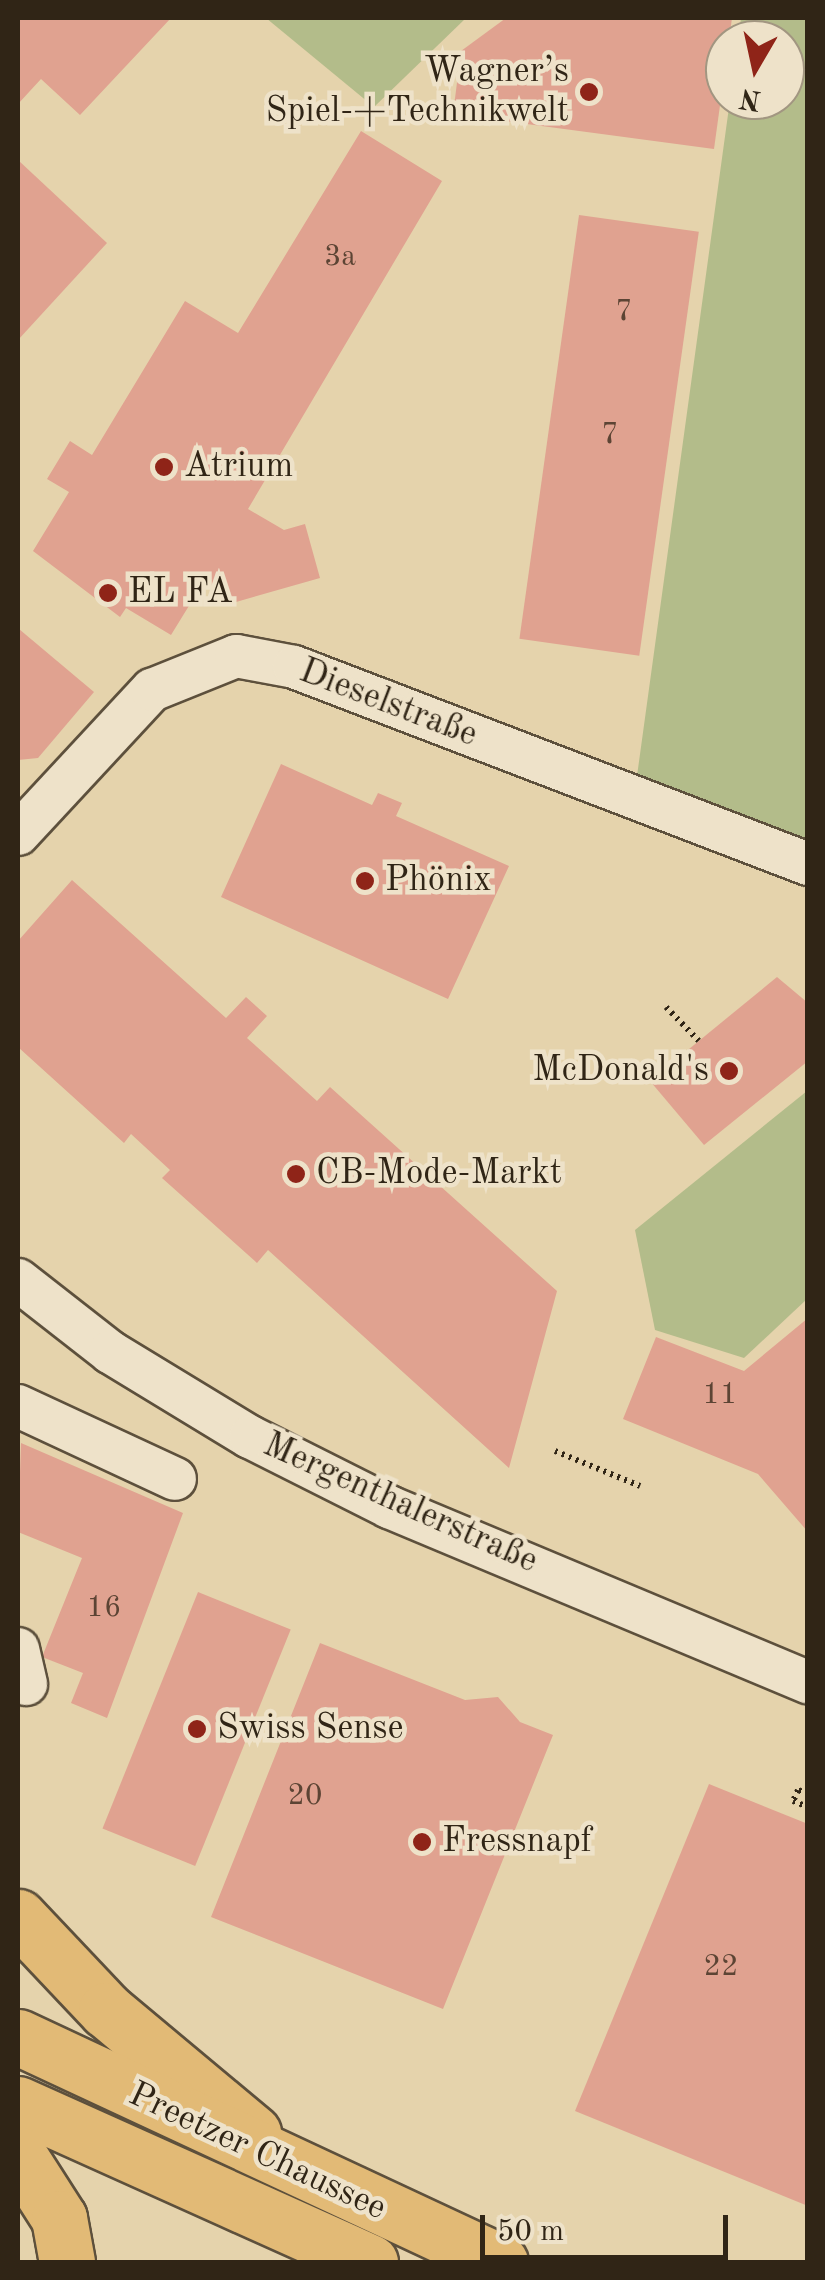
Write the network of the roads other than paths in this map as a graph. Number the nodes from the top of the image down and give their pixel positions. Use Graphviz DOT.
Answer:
graph roads {
  1 [pos="18,834"];
  2 [pos="808,864"];
  3 [pos="18,1280"];
  4 [pos="18,1406"];
  5 [pos="175,1479"];
  6 [pos="808,1682"];
  7 [pos="18,1916"];
  8 [pos="18,2037"];
  9 [pos="18,2104"];
  10 [pos="18,2154"];
  11 [pos="292,2169"];
  12 [pos="67,2262"];
  13 [pos="370,2262"];
  14 [pos="500,2262"];
  1 -- 2 [label="street, Dieselstraße"];
  3 -- 6 [label="street, Mergenthalerstraße"];
  4 -- 5 [label="street"];
  7 -- 11 [label="highway"];
  8 -- 11 [label="highway, Preetzer Chaussee"];
  9 -- 13 [label="highway, Preetzer Chaussee"];
  10 -- 12 [label="highway"];
  11 -- 14 [label="highway, Preetzer Chaussee"];
}
